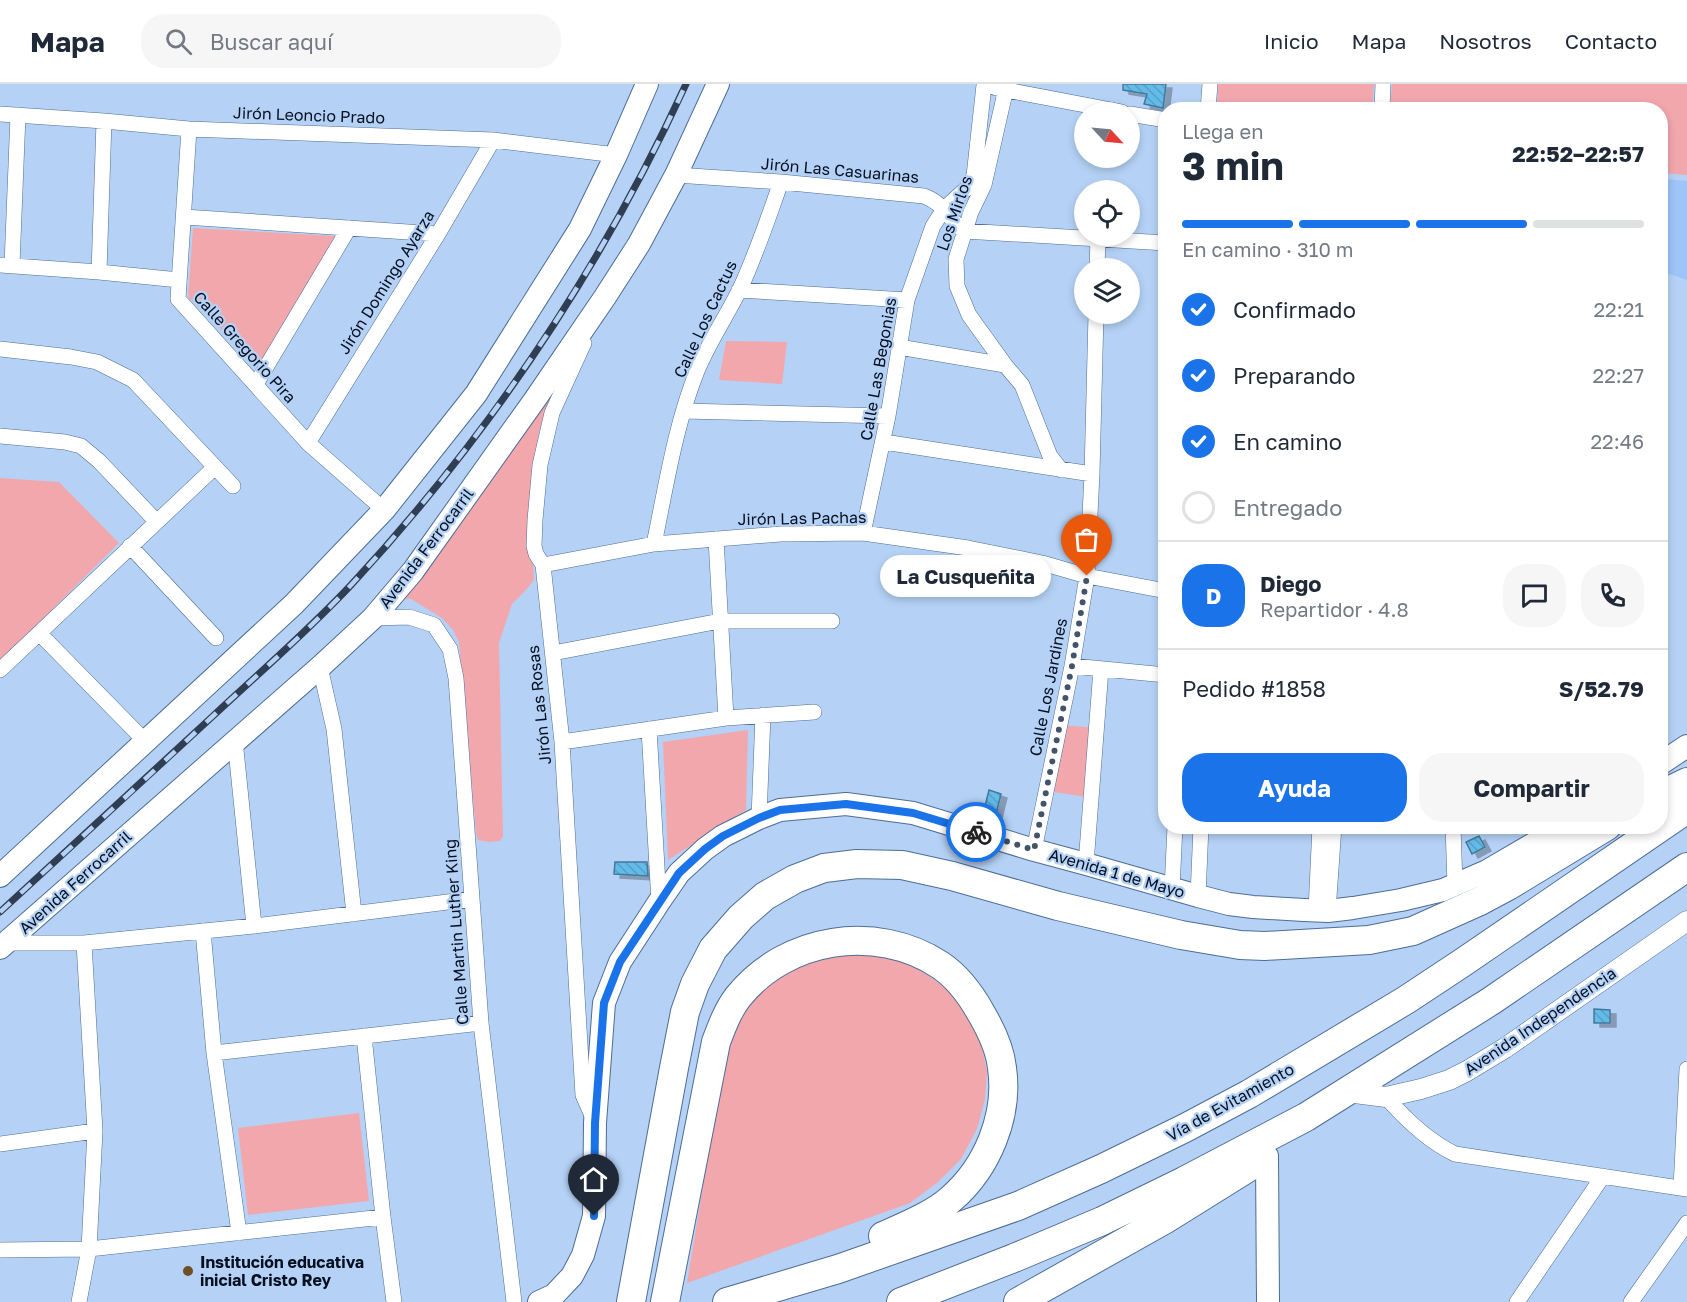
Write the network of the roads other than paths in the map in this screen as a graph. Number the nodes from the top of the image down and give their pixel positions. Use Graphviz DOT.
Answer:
graph roads {
  1 [pos="647,84"];
  2 [pos="718,84"];
  3 [pos="983,84"];
  4 [pos="1210,84"];
  5 [pos="1383,84"];
  6 [pos="1006,88"];
  7 [pos="1074,102"];
  8 [pos="1209,102"];
  9 [pos="1382,102"];
  10 [pos="0,114"];
  11 [pos="18,115"];
  12 [pos="1140,116"];
  13 [pos="1158,119"];
  14 [pos="104,121"];
  15 [pos="189,129"];
  16 [pos="493,140"];
  17 [pos="616,155"];
  18 [pos="676,175"];
  19 [pos="781,182"];
  20 [pos="944,210"];
  21 [pos="184,217"];
  22 [pos="348,228"];
  23 [pos="964,231"];
  24 [pos="438,234"];
  25 [pos="1074,237"];
  26 [pos="1140,241"];
  27 [pos="1158,242"];
  28 [pos="6,265"];
  29 [pos="99,272"];
  30 [pos="179,280"];
  31 [pos="739,290"];
  32 [pos="605,297"];
  33 [pos="907,300"];
  34 [pos="1096,324"];
  35 [pos="899,347"];
  36 [pos="0,350"];
  37 [pos="1005,366"];
  38 [pos="255,384"];
  39 [pos="684,411"];
  40 [pos="888,416"];
  41 [pos="0,436"];
  42 [pos="884,442"];
  43 [pos="308,443"];
  44 [pos="215,466"];
  45 [pos="1060,470"];
  46 [pos="1092,474"];
  47 [pos="233,486"];
  48 [pos="384,510"];
  49 [pos="156,521"];
  50 [pos="863,533"];
  51 [pos="716,538"];
  52 [pos="654,544"];
  53 [pos="130,546"];
  54 [pos="543,565"];
  55 [pos="1087,576"];
  56 [pos="1158,589"];
  57 [pos="373,618"];
  58 [pos="720,621"];
  59 [pos="832,621"];
  60 [pos="39,633"];
  61 [pos="216,638"];
  62 [pos="553,653"];
  63 [pos="1072,666"];
  64 [pos="320,667"];
  65 [pos="1101,669"];
  66 [pos="0,670"];
  67 [pos="1158,674"];
  68 [pos="814,712"];
  69 [pos="763,715"];
  70 [pos="726,718"];
  71 [pos="649,729"];
  72 [pos="235,740"];
  73 [pos="145,741"];
  74 [pos="562,742"];
  75 [pos="1687,782"];
  76 [pos="1668,791"];
  77 [pos="1687,809"];
  78 [pos="759,818"];
  79 [pos="1668,822"];
  80 [pos="1175,834"];
  81 [pos="1202,834"];
  82 [pos="1320,834"];
  83 [pos="1333,834"];
  84 [pos="1453,834"];
  85 [pos="1550,834"];
  86 [pos="1594,834"];
  87 [pos="1650,834"];
  88 [pos="1034,850"];
  89 [pos="1086,864"];
  90 [pos="1687,867"];
  91 [pos="0,876"];
  92 [pos="1455,885"];
  93 [pos="1172,889"];
  94 [pos="1198,896"];
  95 [pos="472,899"];
  96 [pos="659,902"];
  97 [pos="1322,910"];
  98 [pos="354,914"];
  99 [pos="1687,921"];
  100 [pos="254,926"];
  101 [pos="203,931"];
  102 [pos="84,943"];
  103 [pos="3,946"];
  104 [pos="481,1023"];
  105 [pos="364,1036"];
  106 [pos="214,1053"];
  107 [pos="1687,1070"];
  108 [pos="1347,1092"];
  109 [pos="1386,1097"];
  110 [pos="1306,1117"];
  111 [pos="595,1123"];
  112 [pos="95,1131"];
  113 [pos="0,1144"];
  114 [pos="1267,1156"];
  115 [pos="1603,1176"];
  116 [pos="1684,1188"];
  117 [pos="383,1217"];
  118 [pos="1687,1223"];
  119 [pos="239,1233"];
  120 [pos="89,1249"];
  121 [pos="0,1250"];
  122 [pos="838,1269"];
  123 [pos="79,1302"];
  124 [pos="394,1302"];
  125 [pos="514,1302"];
  126 [pos="539,1302"];
  127 [pos="631,1302"];
  128 [pos="665,1302"];
  129 [pos="727,1302"];
  130 [pos="901,1302"];
  131 [pos="1018,1302"];
  132 [pos="1268,1302"];
  133 [pos="1517,1302"];
  134 [pos="1631,1302"];
  1 -- 17 [label="main road"];
  2 -- 18 [label="main road, Avenida Ferrocarril"];
  3 -- 6 [label="street"];
  3 -- 20 [label="street, Calle Las Begonias"];
  4 -- 8 [label="street"];
  5 -- 9 [label="street"];
  6 -- 7 [label="street"];
  6 -- 23 [label="street, Los Mirlos"];
  10 -- 11 [label="street, Jirón Leoncio Prado"];
  11 -- 14 [label="street, Jirón Leoncio Prado"];
  11 -- 28 [label="street"];
  12 -- 13 [label="street"];
  14 -- 15 [label="street, Jirón Leoncio Prado"];
  14 -- 29 [label="street"];
  15 -- 16 [label="street, Jirón Leoncio Prado"];
  15 -- 21 [label="street, Calle Gregorio Pira"];
  16 -- 17 [label="street, Jirón Leoncio Prado"];
  16 -- 24 [label="street, Jirón Domingo Ayarza"];
  17 -- 48 [label="main road"];
  18 -- 19 [label="street, Jirón Las Casuarinas"];
  18 -- 32 [label="main road, Avenida Ferrocarril"];
  19 -- 20 [label="street, Jirón Las Casuarinas"];
  19 -- 31 [label="street, Calle Los Cactus"];
  20 -- 23 [label="street, Jirón Las Casuarinas"];
  20 -- 33 [label="street, Calle Las Begonias"];
  21 -- 22 [label="street"];
  21 -- 30 [label="street, Calle Gregorio Pira"];
  22 -- 24 [label="street"];
  22 -- 38 [label="street"];
  23 -- 25 [label="street"];
  23 -- 37 [label="street, Los Mirlos"];
  24 -- 43 [label="street, Jirón Domingo Ayarza"];
  26 -- 27 [label="street"];
  28 -- 29 [label="street"];
  29 -- 30 [label="street"];
  30 -- 38 [label="street, Calle Gregorio Pira"];
  31 -- 33 [label="street"];
  31 -- 39 [label="street, Calle Los Cactus"];
  32 -- 54 [label="street, Jirón Las Rosas"];
  32 -- 57 [label="main road, Avenida Ferrocarril"];
  33 -- 35 [label="street, Calle Las Begonias"];
  34 -- 46 [label="street, Calle Los Jardines"];
  35 -- 37 [label="street"];
  35 -- 40 [label="street, Calle Las Begonias"];
  36 -- 44 [label="street"];
  37 -- 45 [label="street, Los Mirlos"];
  38 -- 43 [label="street, Calle Gregorio Pira"];
  39 -- 40 [label="street"];
  39 -- 52 [label="street, Calle Los Cactus"];
  40 -- 42 [label="street, Calle Las Begonias"];
  41 -- 49 [label="street"];
  42 -- 45 [label="street"];
  42 -- 50 [label="street, Calle Las Begonias"];
  43 -- 48 [label="street, Calle Gregorio Pira"];
  44 -- 47 [label="street"];
  44 -- 49 [label="street"];
  45 -- 46 [label="street"];
  46 -- 55 [label="street, Calle Los Jardines"];
  48 -- 73 [label="main road"];
  49 -- 53 [label="street"];
  50 -- 51 [label="street, Jirón Las Pachas"];
  50 -- 55 [label="street, Jirón Las Pachas"];
  51 -- 52 [label="street, Jirón Las Pachas"];
  51 -- 58 [label="street"];
  52 -- 54 [label="street, Jirón Las Pachas"];
  53 -- 60 [label="street"];
  53 -- 61 [label="street"];
  54 -- 62 [label="street, Jirón Las Rosas"];
  55 -- 56 [label="street, Jirón Las Pachas"];
  55 -- 63 [label="street, Calle Los Jardines"];
  57 -- 64 [label="main road, Avenida Ferrocarril"];
  57 -- 95 [label="street, Calle Martin Luther King"];
  58 -- 59 [label="street"];
  58 -- 62 [label="street"];
  58 -- 70 [label="street"];
  60 -- 66 [label="street"];
  60 -- 73 [label="street"];
  62 -- 74 [label="street, Jirón Las Rosas"];
  63 -- 65 [label="street"];
  63 -- 88 [label="street, Calle Los Jardines"];
  64 -- 72 [label="main road, Avenida Ferrocarril"];
  64 -- 98 [label="street"];
  65 -- 67 [label="street"];
  65 -- 89 [label="street"];
  68 -- 69 [label="street"];
  69 -- 70 [label="street"];
  69 -- 78 [label="street"];
  70 -- 71 [label="street"];
  71 -- 74 [label="street"];
  71 -- 96 [label="street"];
  72 -- 100 [label="street"];
  72 -- 103 [label="main road, Avenida Ferrocarril"];
  73 -- 91 [label="main road"];
  74 -- 111 [label="street, Jirón Las Rosas"];
  75 -- 76 [label="highway"];
  77 -- 79 [label="highway, Vía de Evitamiento"];
  78 -- 88 [label="main road, Avenida 1 de Mayo"];
  78 -- 96 [label="main road, Avenida 1 de Mayo"];
  80 -- 93 [label="street"];
  81 -- 94 [label="street"];
  82 -- 97 [label="street"];
  83 -- 97 [label="street"];
  84 -- 92 [label="street"];
  85 -- 92 [label="main road, Avenida 1 de Mayo"];
  86 -- 127 [label="highway"];
  87 -- 122 [label="highway, Vía de Evitamiento"];
  88 -- 89 [label="main road, Avenida 1 de Mayo"];
  89 -- 93 [label="main road, Avenida 1 de Mayo"];
  90 -- 108 [label="highway"];
  92 -- 97 [label="main road, Avenida 1 de Mayo"];
  93 -- 94 [label="main road, Avenida 1 de Mayo"];
  94 -- 97 [label="main road, Avenida 1 de Mayo"];
  95 -- 98 [label="street"];
  95 -- 104 [label="street, Calle Martin Luther King"];
  96 -- 111 [label="main road, Avenida 1 de Mayo"];
  98 -- 100 [label="street"];
  99 -- 109 [label="street, Avenida Independencia"];
  100 -- 101 [label="street"];
  101 -- 102 [label="street"];
  101 -- 106 [label="street"];
  102 -- 103 [label="street"];
  102 -- 112 [label="street"];
  104 -- 105 [label="street"];
  104 -- 125 [label="street, Calle Martin Luther King"];
  105 -- 106 [label="street"];
  105 -- 117 [label="street"];
  106 -- 119 [label="street"];
  107 -- 116 [label="street"];
  108 -- 109 [label="street, Avenida Independencia"];
  108 -- 110 [label="highway"];
  109 -- 115 [label="street"];
  110 -- 114 [label="highway"];
  110 -- 130 [label="highway"];
  111 -- 126 [label="main road, Avenida 1 de Mayo"];
  112 -- 113 [label="street"];
  112 -- 120 [label="street"];
  114 -- 131 [label="highway"];
  114 -- 132 [label="main road"];
  115 -- 116 [label="street"];
  115 -- 133 [label="street"];
  117 -- 119 [label="street"];
  117 -- 124 [label="street"];
  118 -- 134 [label="street"];
  119 -- 120 [label="street"];
  120 -- 121 [label="street"];
  120 -- 123 [label="street"];
  122 -- 128 [label="highway"];
  122 -- 129 [label="highway, Vía de Evitamiento"];
}
